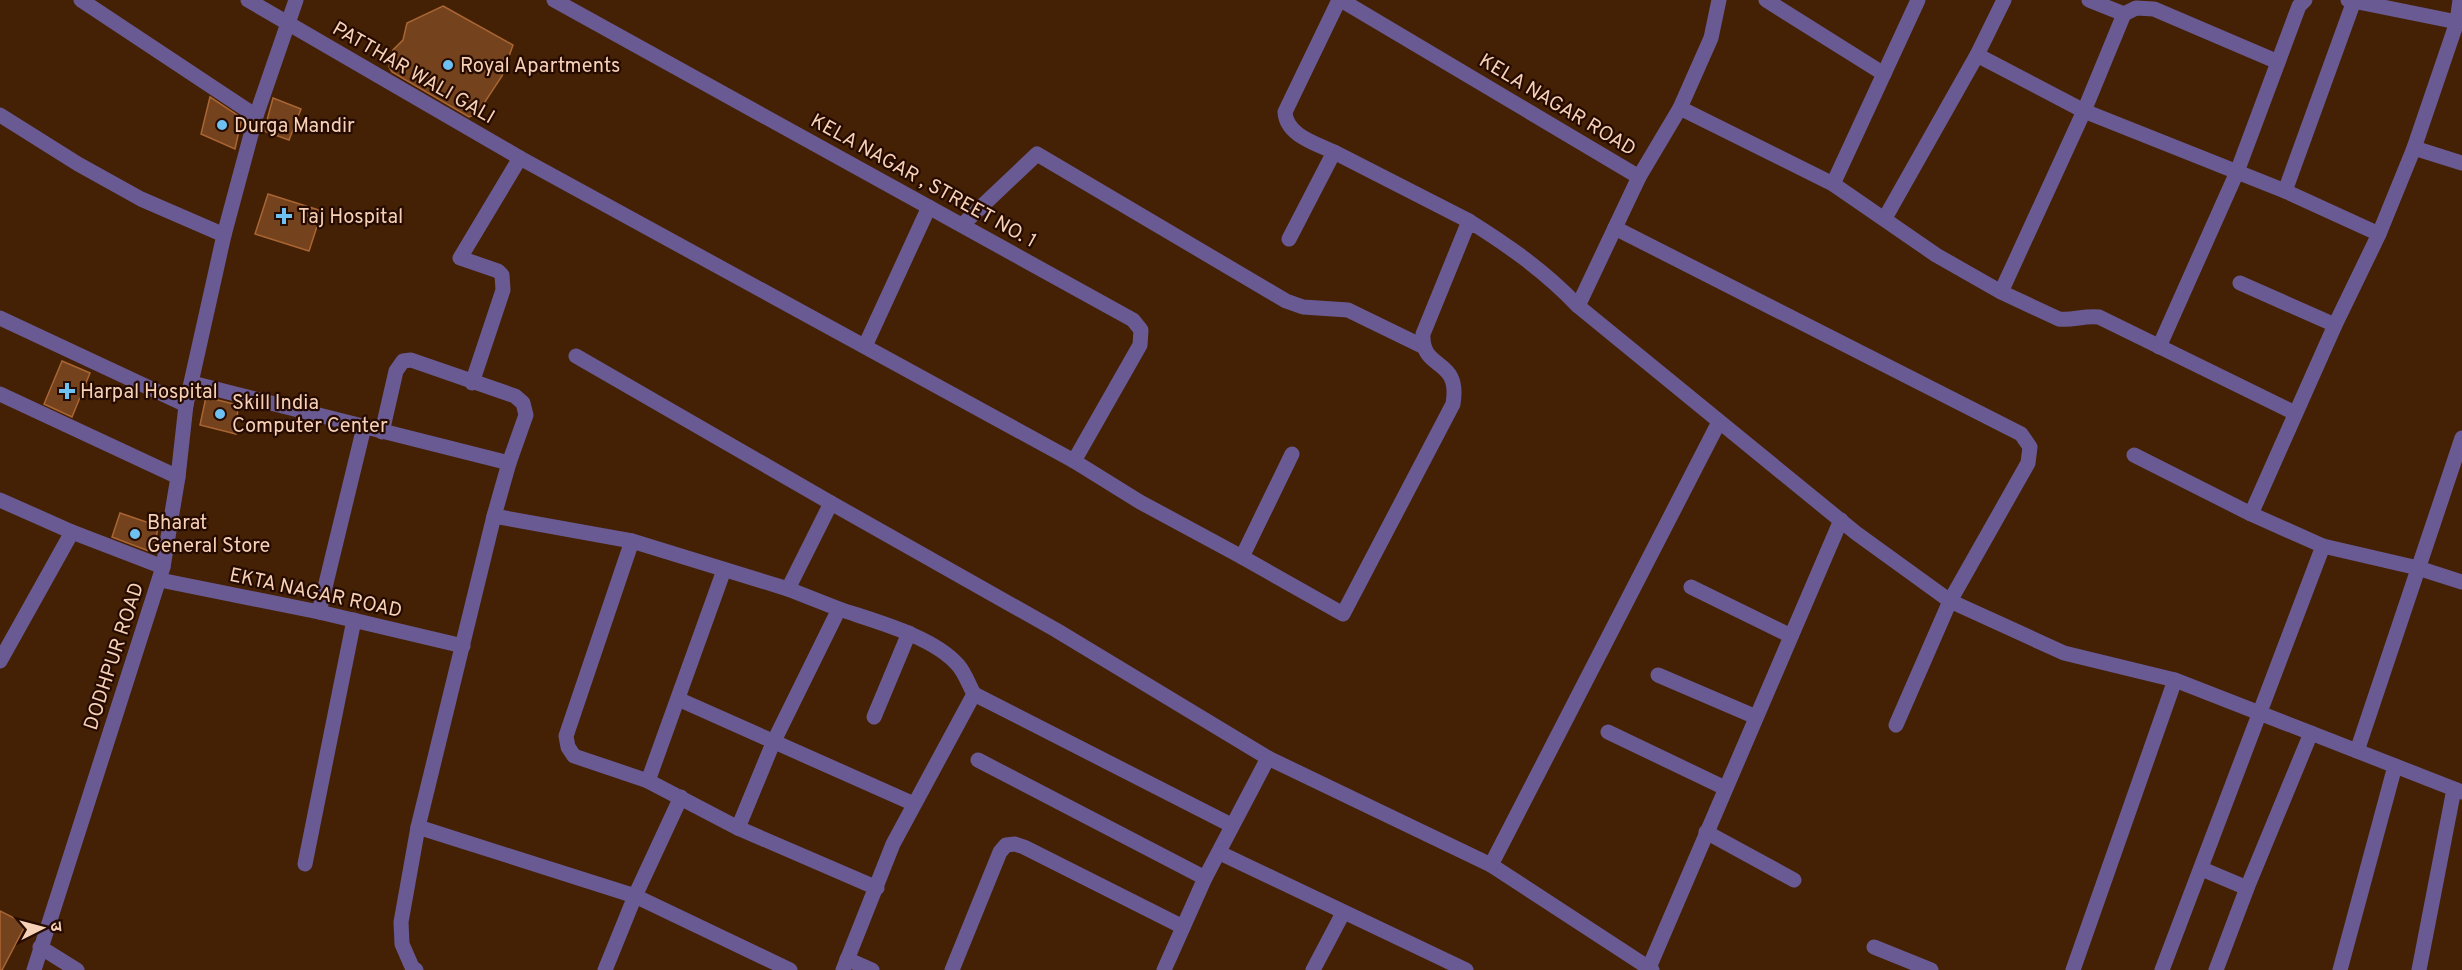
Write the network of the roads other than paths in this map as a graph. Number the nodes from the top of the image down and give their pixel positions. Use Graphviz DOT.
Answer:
graph roads {
  1 [pos="81,0"];
  2 [pos="248,0"];
  3 [pos="296,0"];
  4 [pos="554,0"];
  5 [pos="1340,0"];
  6 [pos="1719,0"];
  7 [pos="1766,0"];
  8 [pos="1918,0"];
  9 [pos="2004,0"];
  10 [pos="2089,0"];
  11 [pos="2305,0"];
  12 [pos="2460,0"];
  13 [pos="2351,1"];
  14 [pos="2155,5"];
  15 [pos="2124,14"];
  16 [pos="2457,22"];
  17 [pos="287,23"];
  18 [pos="1977,55"];
  19 [pos="2278,62"];
  20 [pos="1884,74"];
  21 [pos="1680,108"];
  22 [pos="2084,111"];
  23 [pos="0,115"];
  24 [pos="256,116"];
  25 [pos="2414,148"];
  26 [pos="1334,152"];
  27 [pos="520,158"];
  28 [pos="2462,163"];
  29 [pos="2237,172"];
  30 [pos="1639,177"];
  31 [pos="1833,184"];
  32 [pos="2285,191"];
  33 [pos="929,207"];
  34 [pos="1886,219"];
  35 [pos="1469,221"];
  36 [pos="962,225"];
  37 [pos="1615,228"];
  38 [pos="2379,234"];
  39 [pos="224,236"];
  40 [pos="1289,239"];
  41 [pos="2240,283"];
  42 [pos="2001,292"];
  43 [pos="1578,306"];
  44 [pos="0,318"];
  45 [pos="2335,325"];
  46 [pos="865,346"];
  47 [pos="1422,346"];
  48 [pos="2159,347"];
  49 [pos="576,356"];
  50 [pos="192,383"];
  51 [pos="472,383"];
  52 [pos="0,394"];
  53 [pos="186,405"];
  54 [pos="2295,413"];
  55 [pos="1719,422"];
  56 [pos="364,427"];
  57 [pos="382,432"];
  58 [pos="2462,438"];
  59 [pos="1292,454"];
  60 [pos="2134,455"];
  61 [pos="1074,461"];
  62 [pos="509,463"];
  63 [pos="178,477"];
  64 [pos="0,500"];
  65 [pos="831,503"];
  66 [pos="2252,514"];
  67 [pos="494,516"];
  68 [pos="1841,520"];
  69 [pos="72,532"];
  70 [pos="632,541"];
  71 [pos="2323,546"];
  72 [pos="1242,557"];
  73 [pos="2418,568"];
  74 [pos="724,570"];
  75 [pos="161,573"];
  76 [pos="2462,582"];
  77 [pos="1691,587"];
  78 [pos="788,589"];
  79 [pos="1950,602"];
  80 [pos="839,609"];
  81 [pos="319,612"];
  82 [pos="354,620"];
  83 [pos="909,633"];
  84 [pos="1791,636"];
  85 [pos="462,646"];
  86 [pos="0,661"];
  87 [pos="1658,675"];
  88 [pos="2175,680"];
  89 [pos="974,694"];
  90 [pos="678,699"];
  91 [pos="2261,713"];
  92 [pos="874,717"];
  93 [pos="1756,717"];
  94 [pos="1896,725"];
  95 [pos="1608,732"];
  96 [pos="2311,733"];
  97 [pos="773,743"];
  98 [pos="2356,751"];
  99 [pos="1268,758"];
  100 [pos="978,760"];
  101 [pos="2396,766"];
  102 [pos="648,781"];
  103 [pos="1725,788"];
  104 [pos="2458,790"];
  105 [pos="681,797"];
  106 [pos="914,804"];
  107 [pos="1231,825"];
  108 [pos="418,827"];
  109 [pos="738,828"];
  110 [pos="1706,832"];
  111 [pos="1220,853"];
  112 [pos="304,864"];
  113 [pos="1491,865"];
  114 [pos="2202,869"];
  115 [pos="1205,878"];
  116 [pos="1794,880"];
  117 [pos="877,888"];
  118 [pos="2247,888"];
  119 [pos="635,896"];
  120 [pos="1343,913"];
  121 [pos="1183,927"];
  122 [pos="1874,946"];
  123 [pos="40,947"];
  124 [pos="845,964"];
  125 [pos="34,970"];
  126 [pos="77,970"];
  127 [pos="416,970"];
  128 [pos="605,970"];
  129 [pos="790,970"];
  130 [pos="872,970"];
  131 [pos="952,970"];
  132 [pos="1164,970"];
  133 [pos="1313,970"];
  134 [pos="1466,970"];
  135 [pos="1650,970"];
  136 [pos="1931,970"];
  137 [pos="2073,970"];
  138 [pos="2162,970"];
  139 [pos="2216,970"];
  140 [pos="2340,970"];
  141 [pos="2419,970"];
  1 -- 24 [label="street"];
  2 -- 17 [label="street, PATTHAR WALI GALI"];
  3 -- 17 [label="street, DODHPUR ROAD"];
  4 -- 33 [label="street, KELA NAGAR , STREET NO. 1"];
  5 -- 26 [label="street"];
  5 -- 30 [label="street, KELA NAGAR ROAD"];
  6 -- 21 [label="street, KELA NAGAR ROAD"];
  7 -- 20 [label="street"];
  8 -- 20 [label="street"];
  9 -- 18 [label="street"];
  10 -- 15 [label="street"];
  11 -- 19 [label="street"];
  12 -- 16 [label="street"];
  13 -- 16 [label="street"];
  13 -- 32 [label="street"];
  14 -- 15 [label="street"];
  14 -- 19 [label="street"];
  15 -- 22 [label="street"];
  16 -- 25 [label="street"];
  17 -- 24 [label="street, DODHPUR ROAD"];
  17 -- 27 [label="street, PATTHAR WALI GALI"];
  18 -- 22 [label="street"];
  18 -- 34 [label="street"];
  19 -- 29 [label="street"];
  20 -- 31 [label="street"];
  21 -- 30 [label="street, KELA NAGAR ROAD"];
  21 -- 31 [label="street"];
  22 -- 29 [label="street"];
  22 -- 42 [label="street"];
  23 -- 39 [label="street"];
  24 -- 39 [label="street, DODHPUR ROAD"];
  25 -- 28 [label="street"];
  25 -- 38 [label="street"];
  26 -- 35 [label="street"];
  26 -- 40 [label="street"];
  27 -- 46 [label="street, PATTHAR WALI GALI"];
  27 -- 51 [label="street"];
  29 -- 32 [label="street"];
  29 -- 48 [label="street"];
  30 -- 37 [label="street"];
  31 -- 34 [label="street"];
  32 -- 38 [label="street"];
  33 -- 36 [label="street, KELA NAGAR , STREET NO. 1"];
  33 -- 46 [label="street"];
  34 -- 42 [label="street"];
  35 -- 43 [label="street"];
  35 -- 47 [label="street"];
  36 -- 47 [label="street"];
  36 -- 61 [label="street, KELA NAGAR , STREET NO. 1"];
  37 -- 43 [label="street"];
  37 -- 79 [label="street"];
  38 -- 45 [label="street"];
  39 -- 50 [label="street, DODHPUR ROAD"];
  41 -- 45 [label="street"];
  42 -- 48 [label="street"];
  43 -- 55 [label="street"];
  44 -- 53 [label="street"];
  45 -- 54 [label="street"];
  46 -- 61 [label="street, PATTHAR WALI GALI"];
  47 -- 72 [label="street, PATTHAR WALI GALI"];
  48 -- 54 [label="street"];
  49 -- 65 [label="street"];
  50 -- 53 [label="street, DODHPUR ROAD"];
  50 -- 56 [label="street"];
  51 -- 57 [label="street"];
  51 -- 62 [label="street"];
  52 -- 63 [label="street"];
  53 -- 63 [label="street, DODHPUR ROAD"];
  54 -- 66 [label="street"];
  55 -- 68 [label="street"];
  55 -- 113 [label="street"];
  56 -- 57 [label="street"];
  56 -- 81 [label="street"];
  57 -- 62 [label="street"];
  58 -- 73 [label="street"];
  59 -- 72 [label="street"];
  60 -- 66 [label="street"];
  61 -- 72 [label="street, PATTHAR WALI GALI"];
  62 -- 67 [label="street"];
  63 -- 75 [label="street, DODHPUR ROAD"];
  64 -- 69 [label="street, EKTA NAGAR ROAD"];
  65 -- 78 [label="street"];
  65 -- 99 [label="street"];
  66 -- 71 [label="street"];
  67 -- 70 [label="street"];
  67 -- 85 [label="street"];
  68 -- 79 [label="street"];
  68 -- 84 [label="street"];
  69 -- 75 [label="street, EKTA NAGAR ROAD"];
  69 -- 86 [label="street"];
  70 -- 74 [label="street"];
  70 -- 102 [label="street"];
  71 -- 73 [label="street"];
  71 -- 91 [label="street"];
  73 -- 76 [label="street"];
  73 -- 98 [label="street"];
  74 -- 78 [label="street"];
  74 -- 90 [label="street"];
  75 -- 81 [label="street, EKTA NAGAR ROAD"];
  75 -- 123 [label="street, DODHPUR ROAD"];
  77 -- 84 [label="street"];
  78 -- 80 [label="street"];
  79 -- 88 [label="street"];
  79 -- 94 [label="street"];
  80 -- 83 [label="street"];
  80 -- 97 [label="street"];
  81 -- 82 [label="street, EKTA NAGAR ROAD"];
  82 -- 85 [label="street, EKTA NAGAR ROAD"];
  82 -- 112 [label="street"];
  83 -- 89 [label="street"];
  83 -- 92 [label="street"];
  84 -- 93 [label="street"];
  85 -- 108 [label="street"];
  87 -- 93 [label="street"];
  88 -- 91 [label="street"];
  88 -- 137 [label="street"];
  89 -- 106 [label="street"];
  89 -- 107 [label="street"];
  90 -- 97 [label="street"];
  90 -- 102 [label="street"];
  91 -- 96 [label="street"];
  91 -- 114 [label="street"];
  93 -- 103 [label="street"];
  95 -- 103 [label="street"];
  96 -- 98 [label="street"];
  96 -- 118 [label="street"];
  97 -- 106 [label="street"];
  97 -- 109 [label="street"];
  98 -- 101 [label="street"];
  99 -- 107 [label="street"];
  99 -- 113 [label="street"];
  100 -- 115 [label="street"];
  101 -- 104 [label="street"];
  101 -- 140 [label="street"];
  102 -- 105 [label="street"];
  103 -- 110 [label="street"];
  104 -- 141 [label="street"];
  105 -- 109 [label="street"];
  105 -- 119 [label="street"];
  106 -- 117 [label="street"];
  107 -- 111 [label="street"];
  108 -- 119 [label="street"];
  108 -- 127 [label="street"];
  109 -- 117 [label="street"];
  110 -- 116 [label="street"];
  110 -- 135 [label="street"];
  111 -- 115 [label="street"];
  111 -- 120 [label="street"];
  113 -- 135 [label="street"];
  114 -- 118 [label="street"];
  114 -- 138 [label="street"];
  115 -- 121 [label="street"];
  117 -- 124 [label="street"];
  118 -- 139 [label="street"];
  119 -- 128 [label="street"];
  119 -- 129 [label="street"];
  120 -- 133 [label="street"];
  120 -- 134 [label="street"];
  121 -- 131 [label="street"];
  121 -- 132 [label="street"];
  122 -- 136 [label="street"];
  123 -- 125 [label="street, DODHPUR ROAD"];
  123 -- 126 [label="street"];
  124 -- 130 [label="street"];
}
